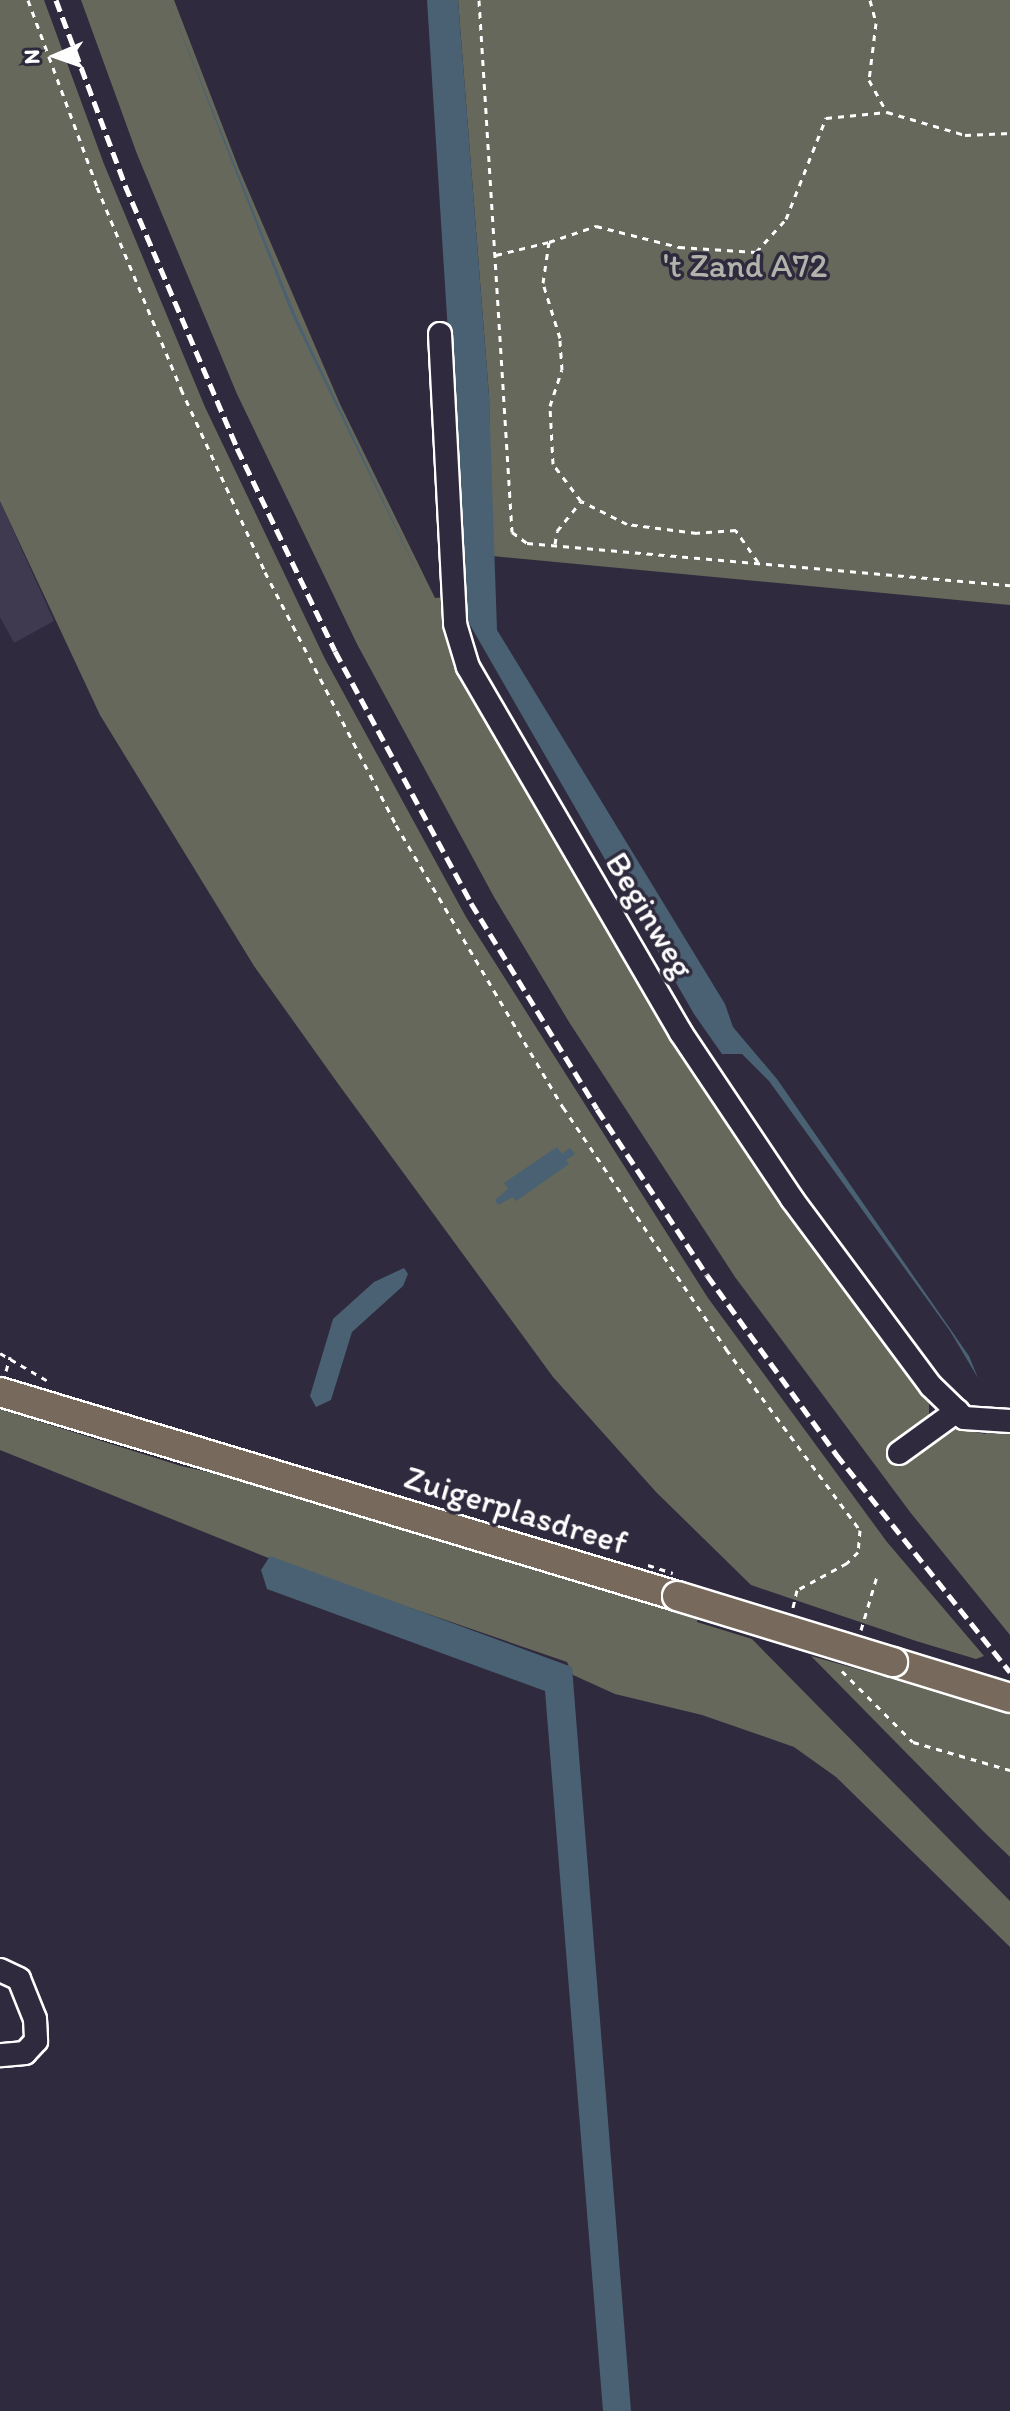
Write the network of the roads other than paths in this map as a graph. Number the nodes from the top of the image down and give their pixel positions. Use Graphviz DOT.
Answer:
graph roads {
  1 [pos="440,334"];
  2 [pos="3,1381"];
  3 [pos="957,1411"];
  4 [pos="1010,1421"];
  5 [pos="899,1453"];
  6 [pos="1010,1698"];
  7 [pos="0,1970"];
  8 [pos="0,2055"];
  1 -- 3 [label="lane, Beginweg"];
  2 -- 6 [label="main road, Zuigerplasdreef, bridge"];
  3 -- 4 [label="lane"];
  3 -- 5 [label="lane"];
  7 -- 8 [label="lane"];
}
